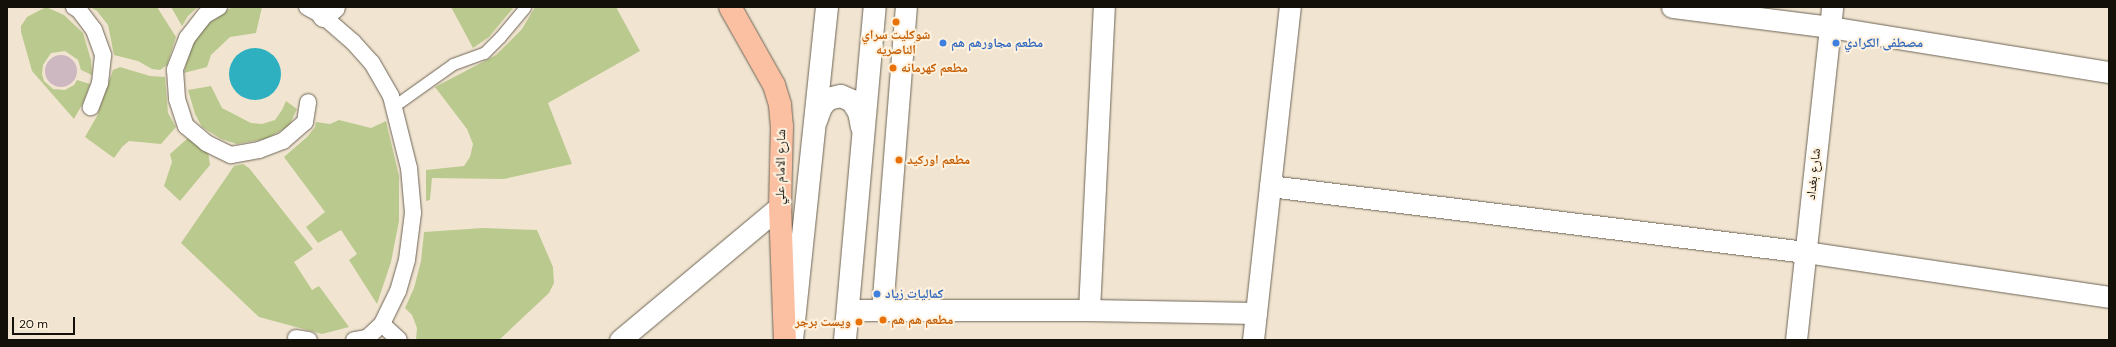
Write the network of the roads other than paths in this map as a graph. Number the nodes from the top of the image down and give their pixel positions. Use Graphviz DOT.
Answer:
graph roads {
  1 [pos="74,7"];
  2 [pos="219,7"];
  3 [pos="525,7"];
  4 [pos="730,7"];
  5 [pos="827,7"];
  6 [pos="875,7"];
  7 [pos="906,7"];
  8 [pos="1104,7"];
  9 [pos="1290,7"];
  10 [pos="1672,7"];
  11 [pos="322,10"];
  12 [pos="1831,17"];
  13 [pos="2109,72"];
  14 [pos="308,102"];
  15 [pos="394,106"];
  16 [pos="91,107"];
  17 [pos="814,125"];
  18 [pos="863,132"];
  19 [pos="1270,186"];
  20 [pos="780,206"];
  21 [pos="1805,252"];
  22 [pos="2109,297"];
  23 [pos="847,310"];
  24 [pos="882,310"];
  25 [pos="1089,310"];
  26 [pos="1256,313"];
  27 [pos="382,324"];
  28 [pos="362,339"];
  29 [pos="399,340"];
  30 [pos="620,340"];
  31 [pos="785,340"];
  32 [pos="792,340"];
  33 [pos="844,340"];
  34 [pos="1253,340"];
  35 [pos="1796,340"];
  1 -- 16 [label="street"];
  2 -- 14 [label="street"];
  3 -- 15 [label="lane"];
  4 -- 20 [label="main road, شارع الامام علي"];
  5 -- 17 [label="main road, شارع الامام علي"];
  6 -- 18 [label="main road"];
  7 -- 24 [label="street"];
  8 -- 25 [label="street"];
  9 -- 19 [label="street"];
  10 -- 12 [label="street"];
  11 -- 15 [label="street"];
  12 -- 13 [label="street"];
  12 -- 21 [label="street, شارع بغداد"];
  15 -- 27 [label="street"];
  17 -- 18 [label="main road"];
  17 -- 32 [label="main road, شارع الامام علي"];
  18 -- 23 [label="main road"];
  19 -- 21 [label="street"];
  19 -- 26 [label="street"];
  20 -- 30 [label="street"];
  20 -- 31 [label="main road, شارع الامام علي"];
  21 -- 22 [label="street"];
  21 -- 35 [label="street, شارع بغداد"];
  23 -- 24 [label="street"];
  23 -- 33 [label="main road"];
  24 -- 25 [label="street"];
  25 -- 26 [label="street"];
  26 -- 34 [label="street"];
  27 -- 28 [label="street"];
  27 -- 29 [label="street"];
}
